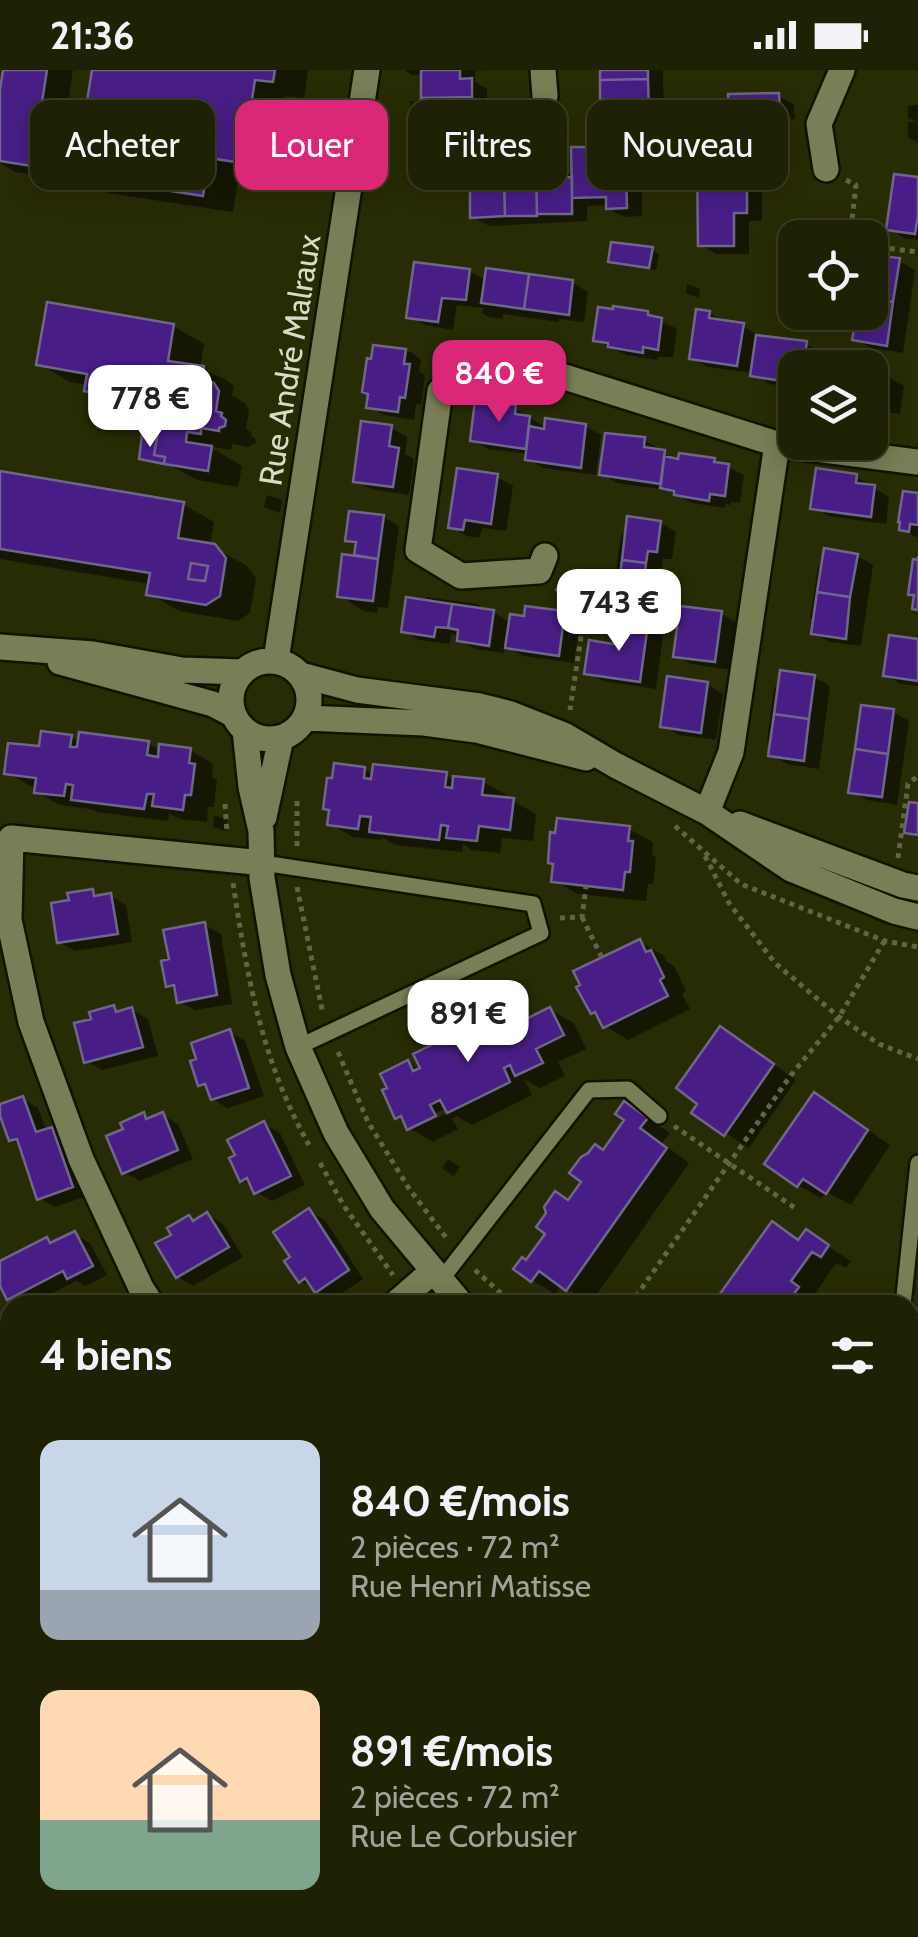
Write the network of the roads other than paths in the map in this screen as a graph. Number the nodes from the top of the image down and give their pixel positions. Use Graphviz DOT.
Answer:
graph roads {
  1 [pos="367,70"];
  2 [pos="842,70"];
  3 [pos="826,169"];
  4 [pos="777,444"];
  5 [pos="918,462"];
  6 [pos="542,564"];
  7 [pos="11,648"];
  8 [pos="276,660"];
  9 [pos="242,672"];
  10 [pos="302,676"];
  11 [pos="305,718"];
  12 [pos="240,722"];
  13 [pos="281,738"];
  14 [pos="616,765"];
  15 [pos="707,812"];
  16 [pos="261,832"];
  17 [pos="262,862"];
  18 [pos="910,886"];
  19 [pos="906,914"];
  20 [pos="298,1048"];
  21 [pos="659,1116"];
  22 [pos="918,1163"];
  23 [pos="438,1276"];
  24 [pos="146,1295"];
  25 [pos="409,1295"];
  26 [pos="454,1295"];
  27 [pos="904,1295"];
  1 -- 8 [label="street, Rue André Malraux"];
  2 -- 3 [label="street"];
  4 -- 5 [label="street"];
  4 -- 6 [label="street"];
  4 -- 15 [label="street"];
  7 -- 9 [label="street"];
  7 -- 12 [label="street"];
  8 -- 9 [label="street"];
  8 -- 10 [label="street"];
  9 -- 12 [label="street"];
  10 -- 11 [label="street"];
  10 -- 14 [label="street"];
  11 -- 13 [label="street"];
  11 -- 14 [label="street"];
  12 -- 13 [label="street"];
  12 -- 16 [label="street"];
  13 -- 16 [label="street"];
  14 -- 15 [label="street"];
  15 -- 18 [label="street"];
  15 -- 19 [label="street"];
  16 -- 17 [label="street"];
  17 -- 20 [label="street"];
  17 -- 20 [label="lane"];
  17 -- 24 [label="street"];
  20 -- 23 [label="street"];
  21 -- 23 [label="lane"];
  22 -- 27 [label="lane"];
  23 -- 25 [label="street"];
  23 -- 26 [label="street"];
}
